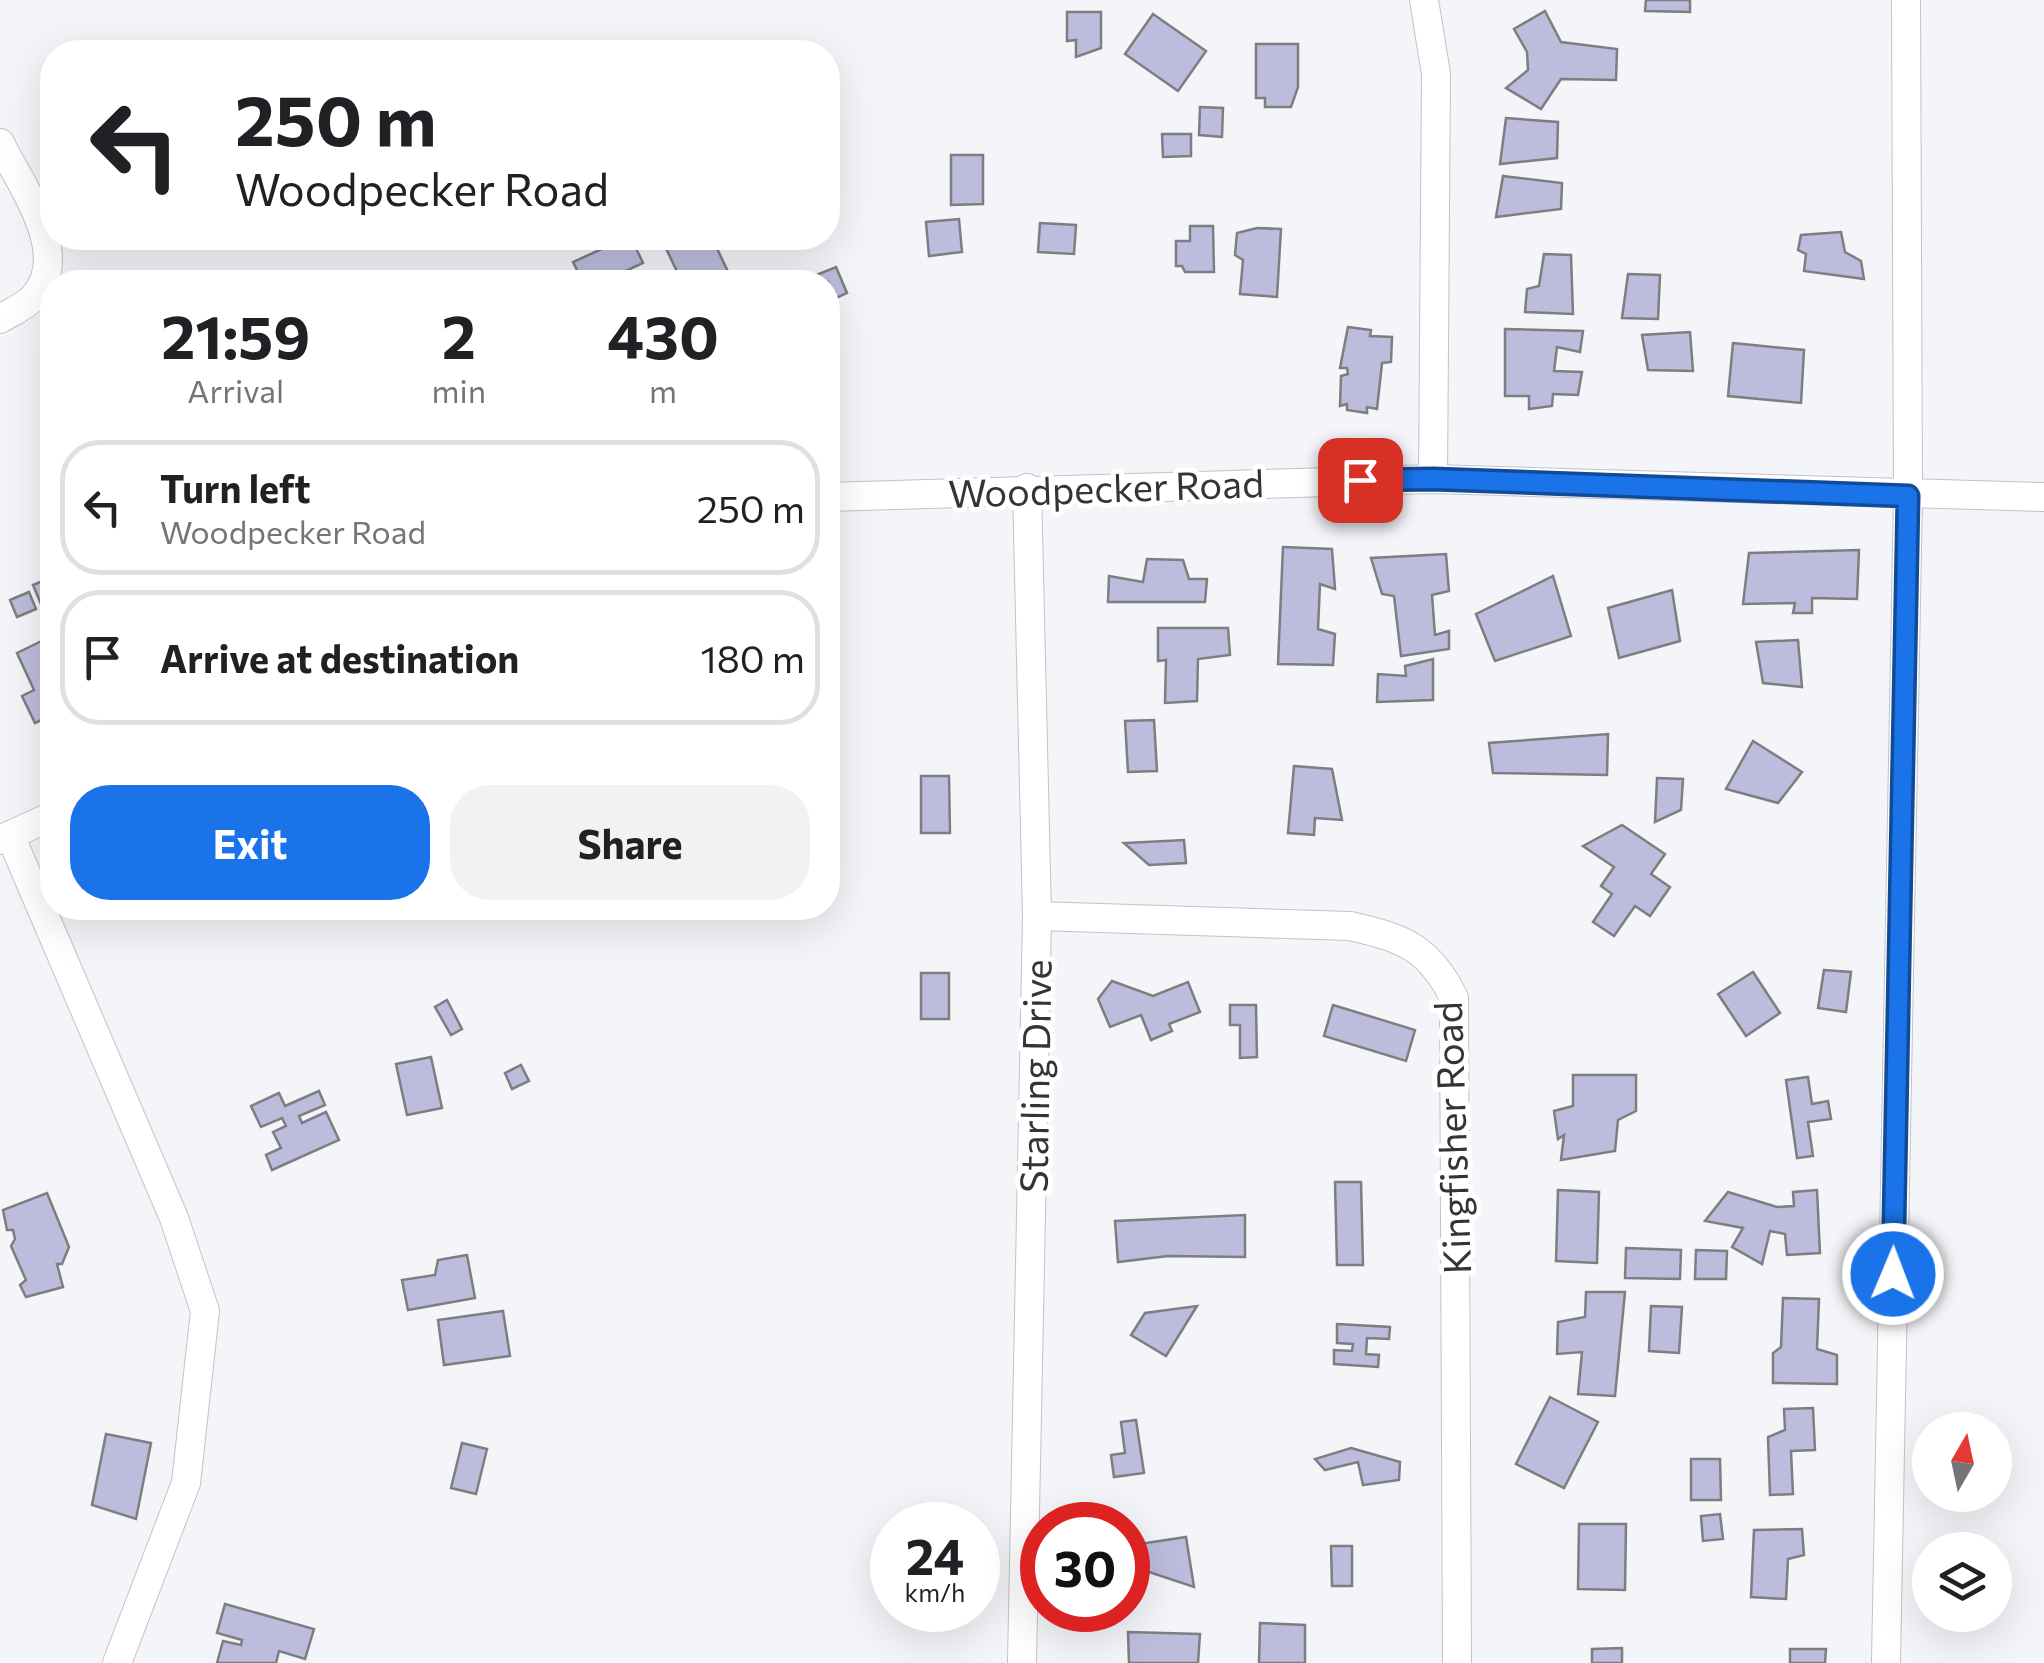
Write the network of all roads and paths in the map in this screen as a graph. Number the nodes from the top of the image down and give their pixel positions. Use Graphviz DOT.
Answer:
graph roads {
  1 [pos="1424,0"];
  2 [pos="1906,0"];
  3 [pos="0,143"];
  4 [pos="40,223"];
  5 [pos="40,284"];
  6 [pos="0,319"];
  7 [pos="1433,479"];
  8 [pos="1027,488"];
  9 [pos="840,496"];
  10 [pos="1908,496"];
  11 [pos="2044,497"];
  12 [pos="40,821"];
  13 [pos="5,837"];
  14 [pos="40,916"];
  15 [pos="1037,916"];
  16 [pos="42,920"];
  17 [pos="117,1663"];
  18 [pos="1022,1663"];
  19 [pos="1457,1663"];
  20 [pos="1886,1663"];
  1 -- 7 [label="street"];
  2 -- 10 [label="street"];
  3 -- 4 [label="street"];
  5 -- 6 [label="street"];
  7 -- 8 [label="street, Woodpecker Road"];
  7 -- 10 [label="street, Woodpecker Road"];
  8 -- 9 [label="street, Woodpecker Road"];
  8 -- 15 [label="street, Starling Drive"];
  10 -- 11 [label="street, Woodpecker Road"];
  10 -- 20 [label="street"];
  12 -- 13 [label="street"];
  13 -- 14 [label="street"];
  15 -- 18 [label="street, Starling Drive"];
  15 -- 19 [label="street, Kingfisher Road"];
  16 -- 17 [label="street"];
}
